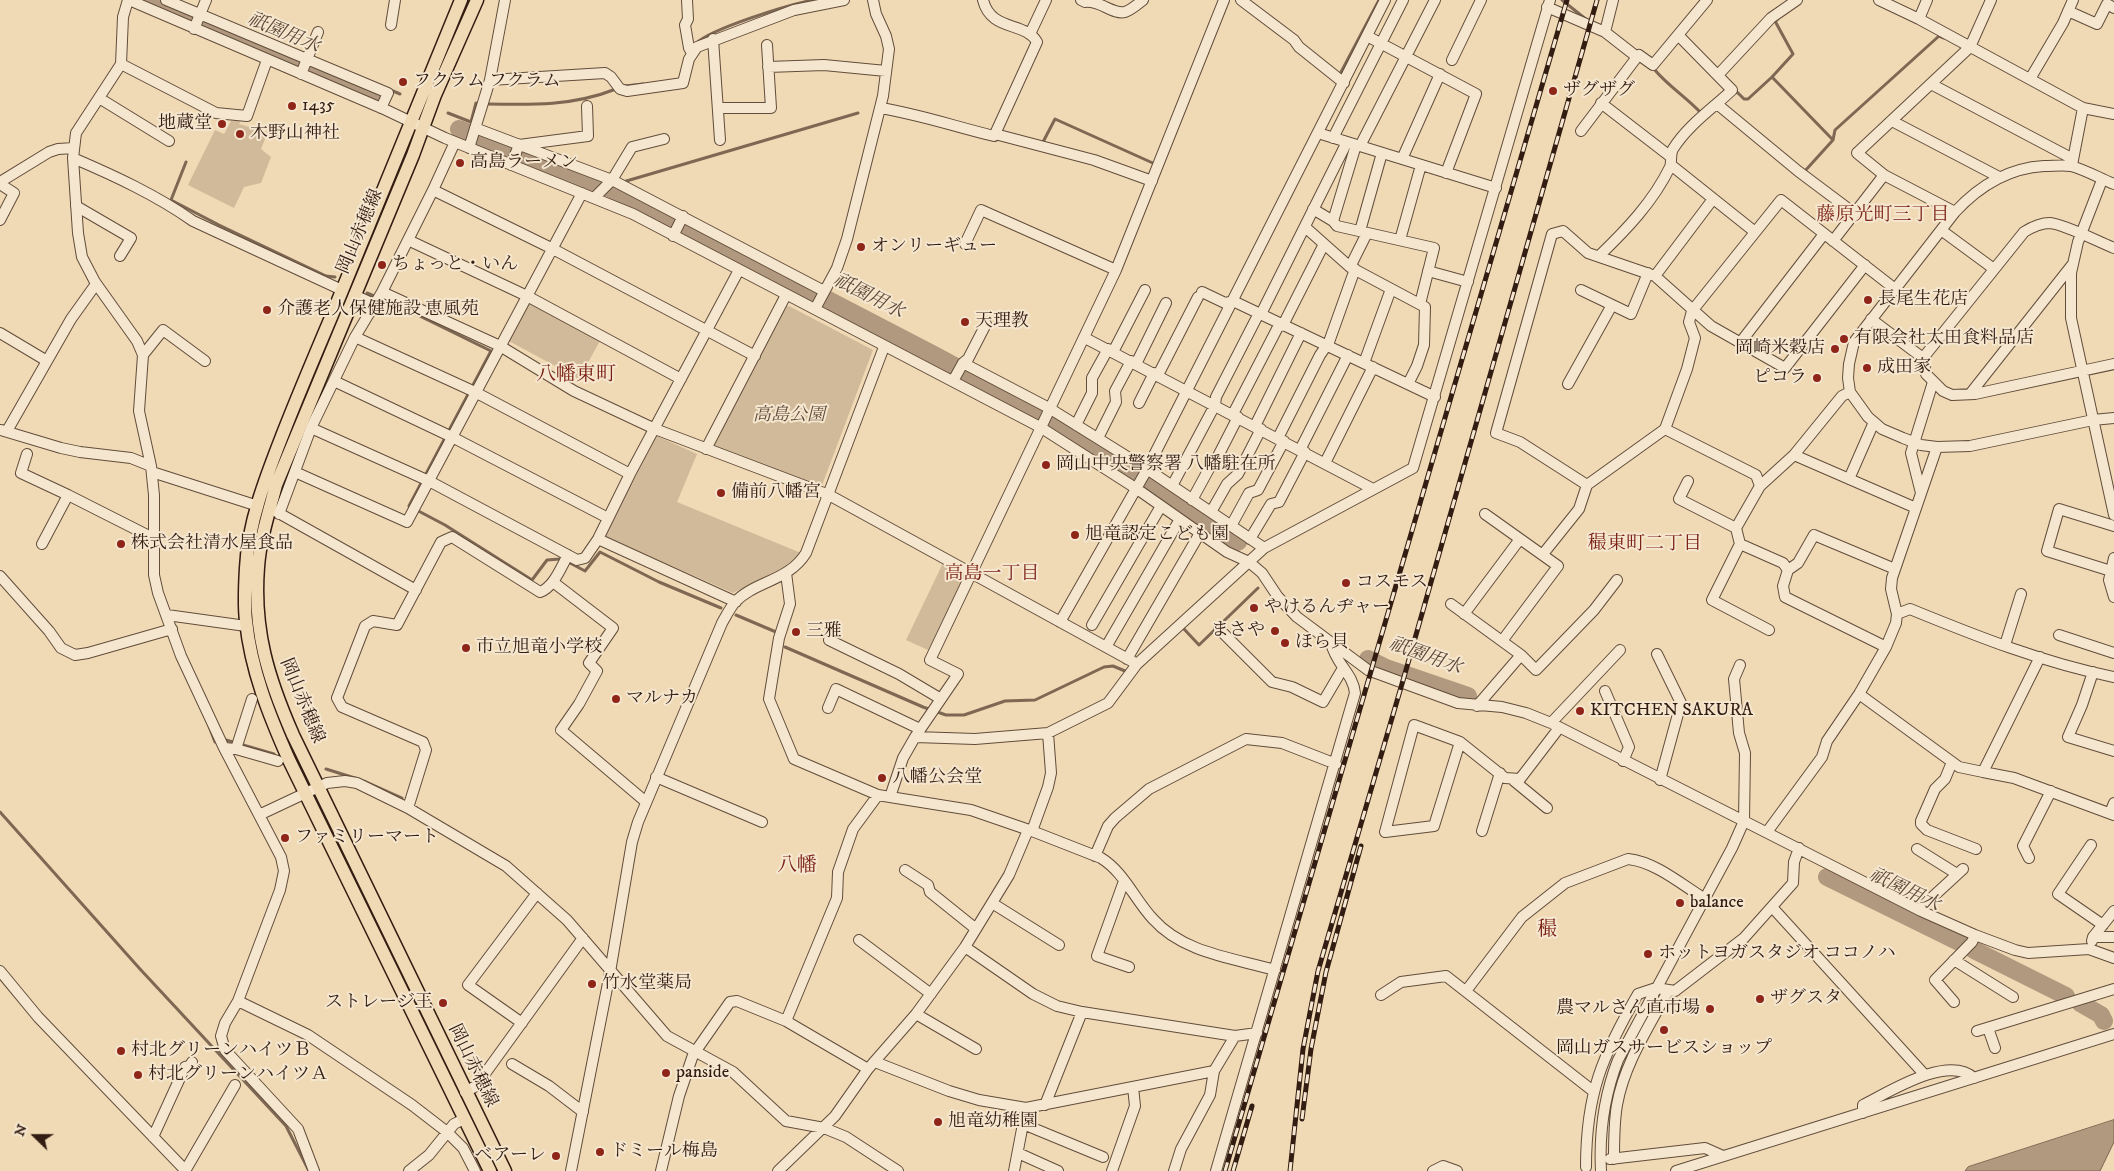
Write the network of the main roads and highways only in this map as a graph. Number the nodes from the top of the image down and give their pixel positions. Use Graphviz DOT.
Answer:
graph roads {
  1 [pos="461,0"];
  2 [pos="477,0"];
  3 [pos="348,293"];
  4 [pos="269,510"];
  5 [pos="490,1171"];
  6 [pos="505,1171"];
  1 -- 3 [label="main road, 岡山赤穂線"];
  2 -- 3 [label="main road, 岡山赤穂線"];
  3 -- 4 [label="main road, 岡山赤穂線"];
  4 -- 5 [label="main road, 岡山赤穂線"];
  4 -- 6 [label="main road, 岡山赤穂線"];
}
